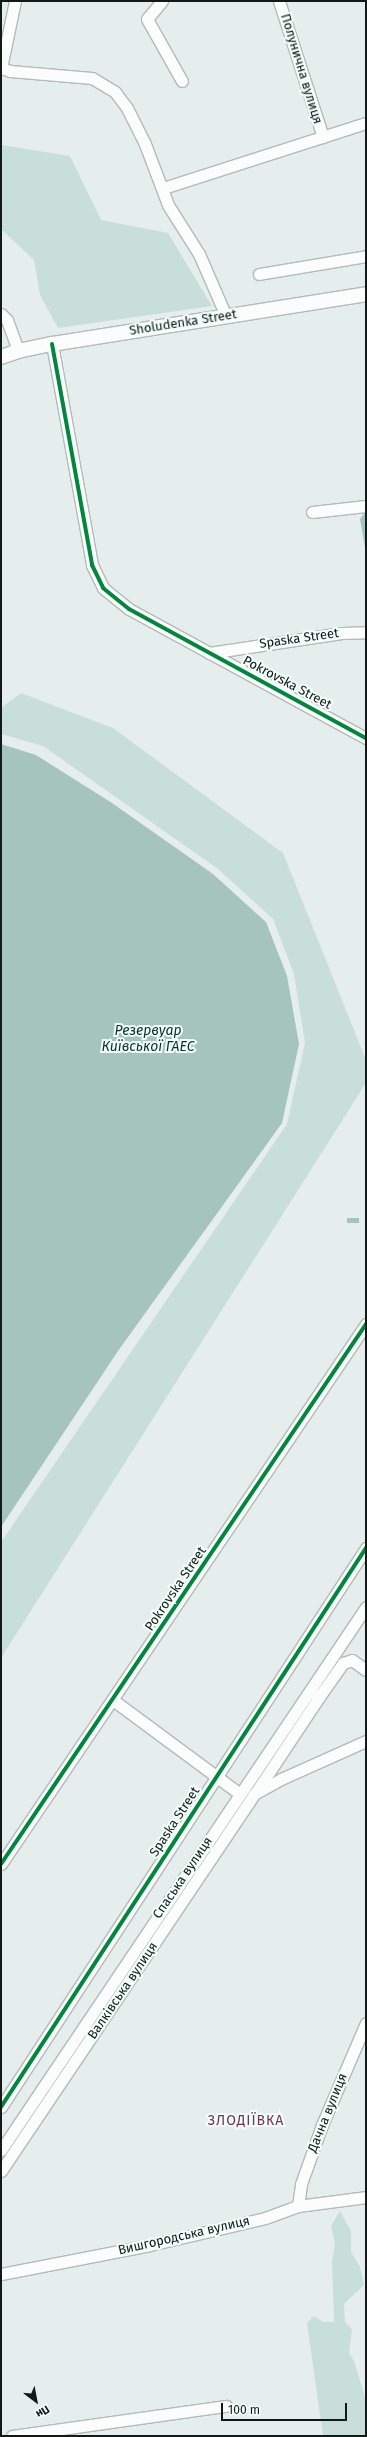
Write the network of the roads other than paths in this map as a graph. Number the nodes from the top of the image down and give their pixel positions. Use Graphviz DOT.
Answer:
graph roads {
  1 [pos="15,1"];
  2 [pos="162,1"];
  3 [pos="279,1"];
  4 [pos="1,68"];
  5 [pos="182,81"];
  6 [pos="366,123"];
  7 [pos="323,137"];
  8 [pos="163,188"];
  9 [pos="366,256"];
  10 [pos="259,274"];
  11 [pos="366,294"];
  12 [pos="1,314"];
  13 [pos="226,316"];
  14 [pos="52,344"];
  15 [pos="18,351"];
  16 [pos="1,357"];
  17 [pos="366,506"];
  18 [pos="312,512"];
  19 [pos="366,632"];
  20 [pos="209,653"];
  21 [pos="366,738"];
  22 [pos="366,1324"];
  23 [pos="366,1548"];
  24 [pos="366,1607"];
  25 [pos="364,1665"];
  26 [pos="309,1690"];
  27 [pos="319,1697"];
  28 [pos="113,1700"];
  29 [pos="366,1741"];
  30 [pos="216,1777"];
  31 [pos="240,1794"];
  32 [pos="254,1794"];
  33 [pos="1,1864"];
  34 [pos="127,1961"];
  35 [pos="138,1968"];
  36 [pos="366,2024"];
  37 [pos="1,2107"];
  38 [pos="1,2150"];
  39 [pos="1,2171"];
  40 [pos="366,2198"];
  41 [pos="298,2206"];
  42 [pos="1,2274"];
  43 [pos="226,2406"];
  44 [pos="12,2436"];
  1 -- 4 [label="street"];
  2 -- 5 [label="street"];
  3 -- 7 [label="street, Полунична вулиця"];
  4 -- 8 [label="street"];
  6 -- 7 [label="street"];
  7 -- 8 [label="street"];
  8 -- 13 [label="street"];
  9 -- 10 [label="street"];
  11 -- 13 [label="main road, Sholudenka Street"];
  12 -- 15 [label="street"];
  13 -- 14 [label="main road, Sholudenka Street"];
  14 -- 15 [label="main road, Sholudenka Street"];
  14 -- 20 [label="street, Pokrovska Street"];
  15 -- 16 [label="main road, Sholudenka Street"];
  17 -- 18 [label="street"];
  19 -- 20 [label="street, Spaska Street"];
  20 -- 21 [label="street, Pokrovska Street"];
  22 -- 28 [label="street, Pokrovska Street"];
  23 -- 30 [label="street, Spaska Street"];
  24 -- 26 [label="street, Спаська вулиця"];
  25 -- 27 [label="street"];
  26 -- 27 [label="street"];
  26 -- 31 [label="street, Спаська вулиця"];
  27 -- 32 [label="street"];
  28 -- 30 [label="street"];
  28 -- 33 [label="street, Pokrovska Street"];
  29 -- 32 [label="street, Валківська вулиця"];
  30 -- 31 [label="street"];
  30 -- 37 [label="street, Spaska Street"];
  31 -- 34 [label="street, Спаська вулиця"];
  32 -- 35 [label="street, Валківська вулиця"];
  34 -- 35 [label="street"];
  34 -- 38 [label="street, Спаська вулиця"];
  35 -- 39 [label="street, Валківська вулиця"];
  36 -- 41 [label="street, Дачна вулиця"];
  40 -- 41 [label="street, Вишгородська вулиця"];
  41 -- 42 [label="street, Вишгородська вулиця"];
  43 -- 44 [label="street"];
}
